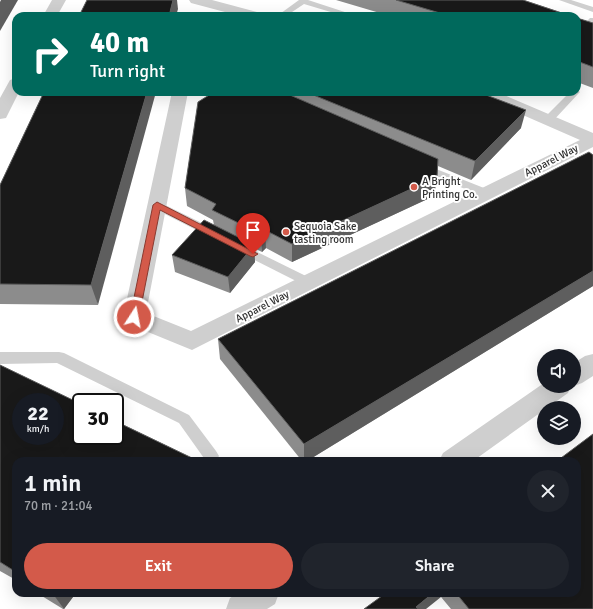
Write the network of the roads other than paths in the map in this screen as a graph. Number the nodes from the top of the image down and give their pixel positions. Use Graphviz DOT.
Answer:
graph roads {
  1 [pos="59,0"];
  2 [pos="198,0"];
  3 [pos="563,0"];
  4 [pos="593,10"];
  5 [pos="52,12"];
  6 [pos="196,12"];
  7 [pos="242,12"];
  8 [pos="287,12"];
  9 [pos="339,12"];
  10 [pos="593,20"];
  11 [pos="593,33"];
  12 [pos="12,91"];
  13 [pos="179,96"];
  14 [pos="492,96"];
  15 [pos="570,96"];
  16 [pos="0,114"];
  17 [pos="548,120"];
  18 [pos="593,139"];
  19 [pos="412,162"];
  20 [pos="486,194"];
  21 [pos="157,205"];
  22 [pos="308,282"];
  23 [pos="0,358"];
  24 [pos="593,362"];
  25 [pos="581,371"];
  26 [pos="549,393"];
  27 [pos="211,456"];
  28 [pos="458,457"];
  29 [pos="258,597"];
  30 [pos="241,609"];
  1 -- 5 [label="street"];
  2 -- 6 [label="street"];
  2 -- 7 [label="street"];
  3 -- 4 [label="lane"];
  8 -- 9 [label="lane"];
  10 -- 11 [label="lane"];
  12 -- 16 [label="street"];
  13 -- 21 [label="street, Apparel Way"];
  14 -- 17 [label="street"];
  15 -- 17 [label="lane"];
  17 -- 18 [label="street"];
  18 -- 20 [label="street, Apparel Way"];
  19 -- 20 [label="lane"];
  20 -- 22 [label="street, Apparel Way"];
  21 -- 22 [label="lane"];
  21 -- 22 [label="street, Apparel Way"];
  23 -- 27 [label="lane"];
  24 -- 25 [label="street"];
  26 -- 28 [label="street"];
  29 -- 30 [label="street"];
}
